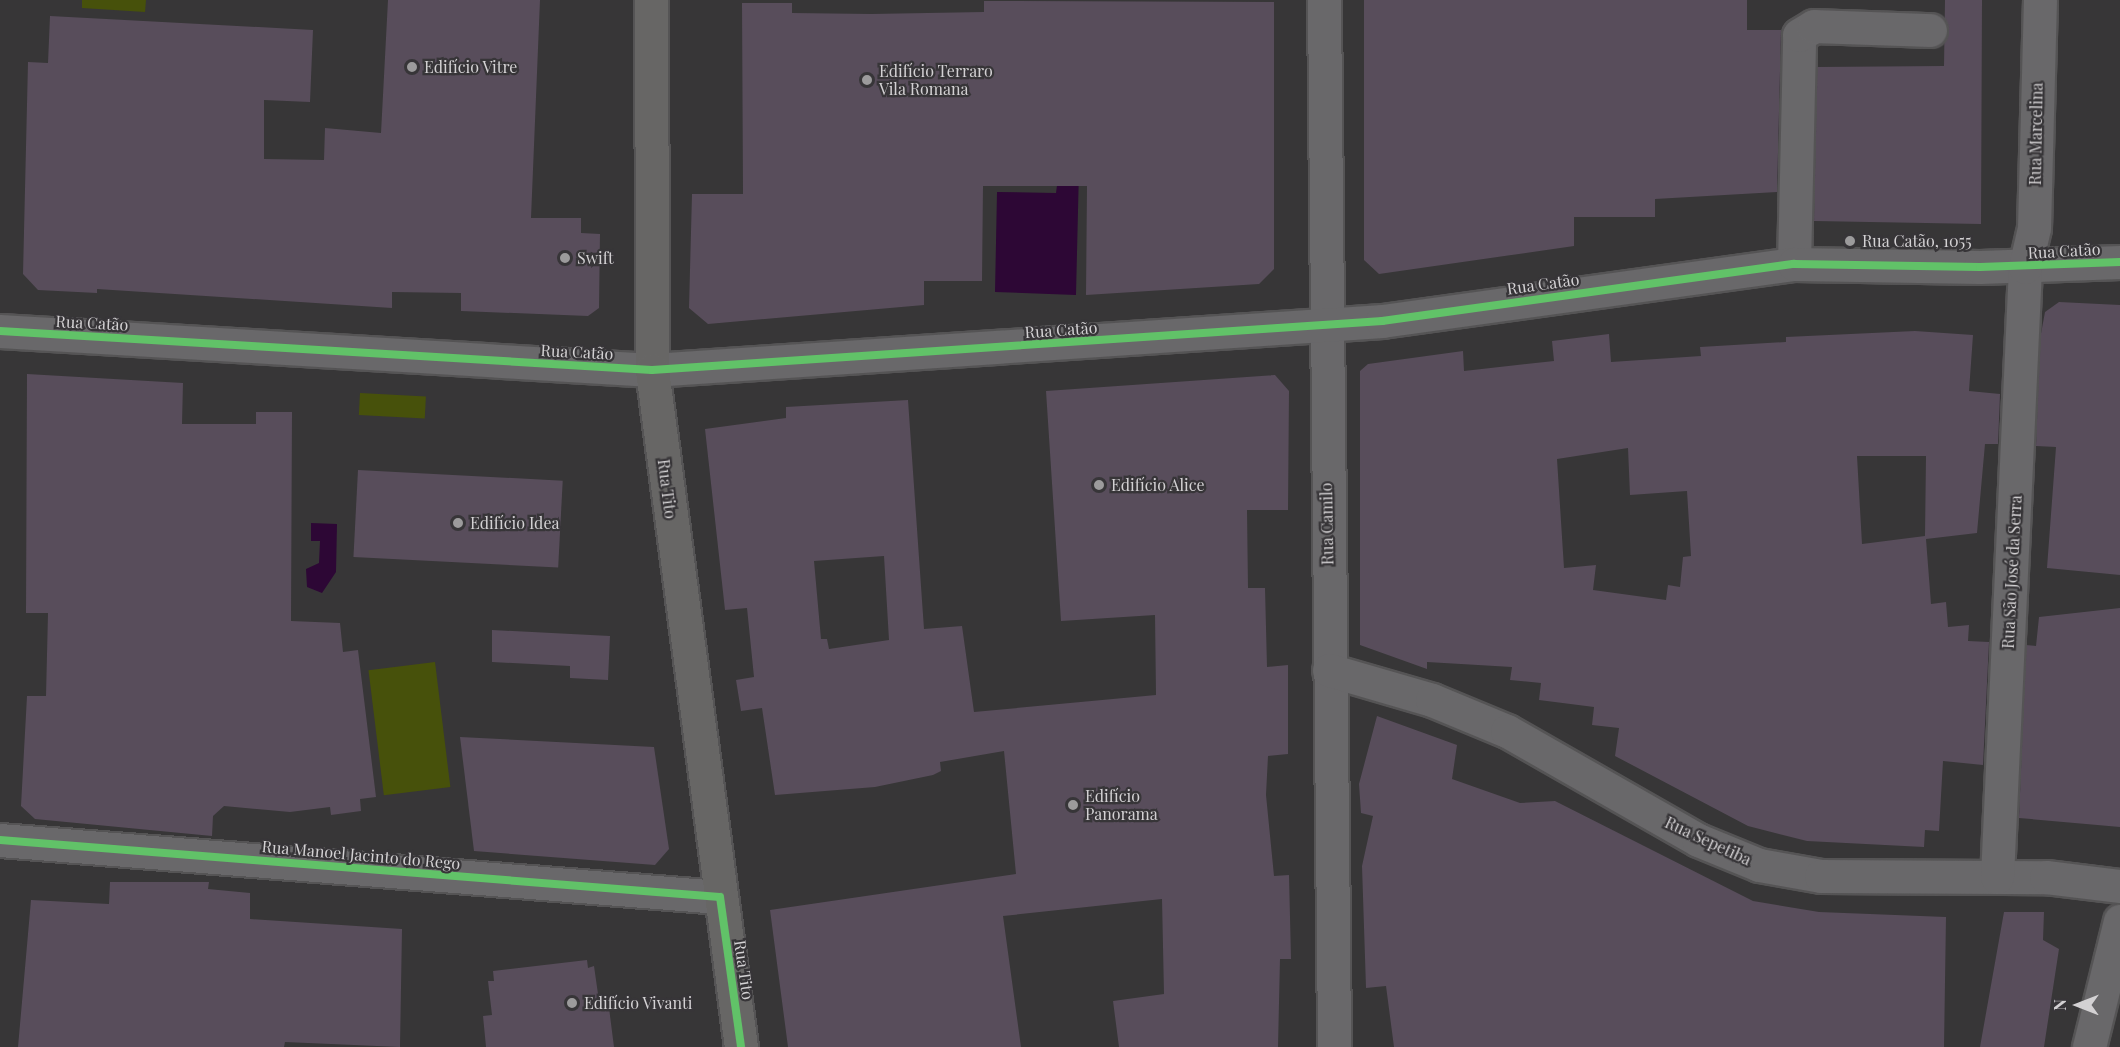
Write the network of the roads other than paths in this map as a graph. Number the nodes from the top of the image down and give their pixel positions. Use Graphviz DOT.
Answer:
graph roads {
  1 [pos="651,0"];
  2 [pos="1324,0"];
  3 [pos="2040,0"];
  4 [pos="1930,30"];
  5 [pos="2120,262"];
  6 [pos="1794,264"];
  7 [pos="2025,267"];
  8 [pos="1324,326"];
  9 [pos="0,331"];
  10 [pos="652,370"];
  11 [pos="1329,670"];
  12 [pos="0,840"];
  13 [pos="1997,877"];
  14 [pos="2120,885"];
  15 [pos="720,897"];
  16 [pos="2120,921"];
  17 [pos="741,1047"];
  18 [pos="1334,1047"];
  19 [pos="2089,1047"];
  1 -- 10 [label="main road, Rua Tito"];
  2 -- 8 [label="street, Rua Camilo"];
  3 -- 7 [label="street, Rua Marcelina"];
  4 -- 6 [label="street"];
  5 -- 7 [label="street, Rua Catão"];
  6 -- 7 [label="street, Rua Catão"];
  6 -- 8 [label="street, Rua Catão"];
  7 -- 13 [label="street, Rua São José da Serra"];
  8 -- 10 [label="street, Rua Catão"];
  8 -- 11 [label="street, Rua Camilo"];
  9 -- 10 [label="street, Rua Catão"];
  10 -- 15 [label="main road, Rua Tito"];
  11 -- 13 [label="street, Rua Sepetiba"];
  11 -- 18 [label="street, Rua Camilo"];
  12 -- 15 [label="street, Rua Manoel Jacinto do Rego"];
  13 -- 14 [label="street, Rua Sepetiba"];
  15 -- 17 [label="main road, Rua Tito"];
  16 -- 19 [label="street"];
}
